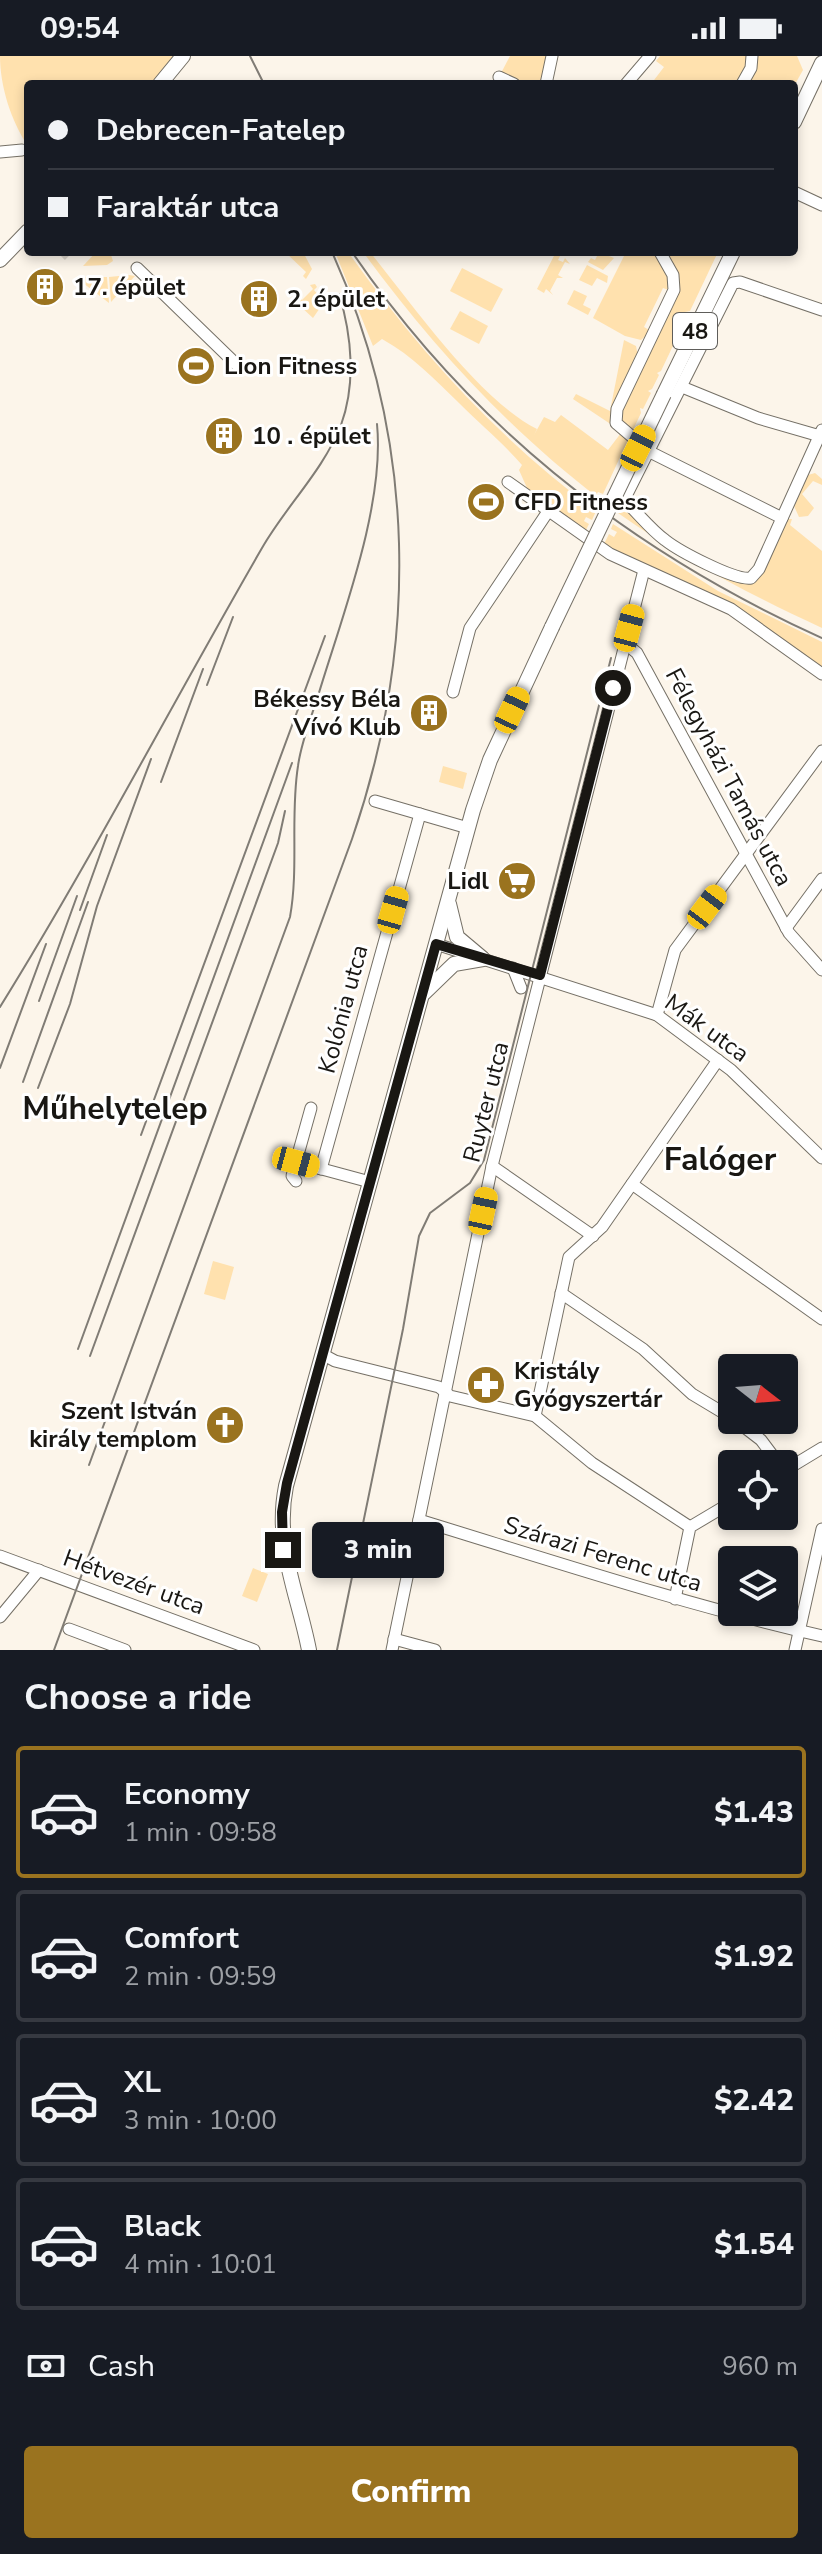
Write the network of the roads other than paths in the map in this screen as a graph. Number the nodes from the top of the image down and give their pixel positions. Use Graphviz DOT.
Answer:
graph roads {
  1 [pos="183,56"];
  2 [pos="552,56"];
  3 [pos="650,56"];
  4 [pos="752,56"];
  5 [pos="822,63"];
  6 [pos="499,77"];
  7 [pos="163,80"];
  8 [pos="505,80"];
  9 [pos="547,80"];
  10 [pos="629,80"];
  11 [pos="744,80"];
  12 [pos="798,114"];
  13 [pos="22,150"];
  14 [pos="0,152"];
  15 [pos="798,194"];
  16 [pos="822,205"];
  17 [pos="24,235"];
  18 [pos="662,256"];
  19 [pos="731,256"];
  20 [pos="0,260"];
  21 [pos="137,268"];
  22 [pos="822,310"];
  23 [pos="237,365"];
  24 [pos="682,387"];
  25 [pos="821,433"];
  26 [pos="650,452"];
  27 [pos="508,482"];
  28 [pos="549,510"];
  29 [pos="782,518"];
  30 [pos="644,570"];
  31 [pos="625,643"];
  32 [pos="822,674"];
  33 [pos="453,692"];
  34 [pos="822,751"];
  35 [pos="375,801"];
  36 [pos="420,814"];
  37 [pos="468,828"];
  38 [pos="745,854"];
  39 [pos="822,879"];
  40 [pos="448,900"];
  41 [pos="786,928"];
  42 [pos="436,944"];
  43 [pos="483,959"];
  44 [pos="513,968"];
  45 [pos="822,970"];
  46 [pos="540,975"];
  47 [pos="521,988"];
  48 [pos="422,995"];
  49 [pos="657,1015"];
  50 [pos="718,1060"];
  51 [pos="311,1108"];
  52 [pos="822,1158"];
  53 [pos="296,1162"];
  54 [pos="492,1166"];
  55 [pos="321,1169"];
  56 [pos="296,1181"];
  57 [pos="370,1182"];
  58 [pos="632,1184"];
  59 [pos="593,1236"];
  60 [pos="561,1293"];
  61 [pos="822,1319"];
  62 [pos="322,1354"];
  63 [pos="446,1393"];
  64 [pos="718,1409"];
  65 [pos="535,1416"];
  66 [pos="754,1434"];
  67 [pos="822,1448"];
  68 [pos="768,1450"];
  69 [pos="798,1463"];
  70 [pos="718,1510"];
  71 [pos="419,1520"];
  72 [pos="690,1527"];
  73 [pos="822,1529"];
  74 [pos="0,1556"];
  75 [pos="39,1570"];
  76 [pos="675,1599"];
  77 [pos="0,1617"];
  78 [pos="69,1629"];
  79 [pos="304,1629"];
  80 [pos="799,1632"];
  81 [pos="822,1636"];
  82 [pos="393,1644"];
  83 [pos="125,1650"];
  84 [pos="254,1650"];
  85 [pos="299,1650"];
  86 [pos="309,1650"];
  87 [pos="435,1650"];
  88 [pos="795,1650"];
  1 -- 7 [label="main road"];
  2 -- 9 [label="street"];
  3 -- 10 [label="street"];
  4 -- 11 [label="street"];
  5 -- 12 [label="main road"];
  6 -- 8 [label="street"];
  13 -- 14 [label="street"];
  15 -- 16 [label="street"];
  17 -- 20 [label="main road"];
  18 -- 26 [label="street"];
  19 -- 37 [label="main road, 48, bridge"];
  21 -- 23 [label="street"];
  22 -- 24 [label="street"];
  24 -- 25 [label="street"];
  24 -- 26 [label="street"];
  25 -- 29 [label="street"];
  26 -- 29 [label="street"];
  26 -- 29 [label="street"];
  27 -- 28 [label="street"];
  28 -- 30 [label="street"];
  28 -- 33 [label="street"];
  30 -- 31 [label="street, Ruyter utca"];
  30 -- 32 [label="street"];
  31 -- 38 [label="street, Félegyházi Tamás utca"];
  31 -- 46 [label="street, Ruyter utca"];
  34 -- 38 [label="street"];
  35 -- 36 [label="street"];
  36 -- 37 [label="street"];
  36 -- 55 [label="street, Kolónia utca"];
  37 -- 40 [label="main road, 48"];
  38 -- 41 [label="street, Félegyházi Tamás utca"];
  38 -- 49 [label="street"];
  39 -- 41 [label="street"];
  40 -- 42 [label="main road, 48"];
  40 -- 43 [label="main road"];
  41 -- 45 [label="street, Félegyházi Tamás utca"];
  42 -- 43 [label="street, Mák utca"];
  42 -- 48 [label="main road, 48"];
  43 -- 44 [label="street, Mák utca"];
  43 -- 48 [label="main road"];
  44 -- 46 [label="street, Mák utca"];
  44 -- 47 [label="street"];
  46 -- 49 [label="street, Mák utca"];
  46 -- 54 [label="street, Ruyter utca"];
  48 -- 57 [label="main road, 48"];
  49 -- 50 [label="street, Mák utca"];
  50 -- 52 [label="street, Mák utca"];
  50 -- 58 [label="street"];
  51 -- 53 [label="street"];
  53 -- 55 [label="street"];
  53 -- 56 [label="street"];
  54 -- 59 [label="street"];
  54 -- 63 [label="street, Ruyter utca"];
  55 -- 57 [label="street"];
  57 -- 62 [label="main road, 48"];
  58 -- 59 [label="street"];
  58 -- 61 [label="street"];
  59 -- 60 [label="street"];
  60 -- 64 [label="street"];
  60 -- 65 [label="street"];
  62 -- 63 [label="street"];
  62 -- 79 [label="main road, 48"];
  63 -- 65 [label="street"];
  63 -- 71 [label="street, Ruyter utca"];
  65 -- 72 [label="street"];
  66 -- 68 [label="street"];
  67 -- 69 [label="street"];
  70 -- 72 [label="street"];
  71 -- 76 [label="street, Szárazi Ferenc utca"];
  71 -- 82 [label="street, Ruyter utca"];
  72 -- 76 [label="street"];
  73 -- 80 [label="street"];
  74 -- 75 [label="street, Hétvezér utca"];
  75 -- 77 [label="street"];
  75 -- 84 [label="street, Hétvezér utca"];
  76 -- 80 [label="street, Szárazi Ferenc utca"];
  78 -- 83 [label="street"];
  79 -- 85 [label="main road"];
  79 -- 86 [label="main road, 48"];
  80 -- 81 [label="street, Szárazi Ferenc utca"];
  80 -- 88 [label="street"];
  82 -- 87 [label="street"];
}
